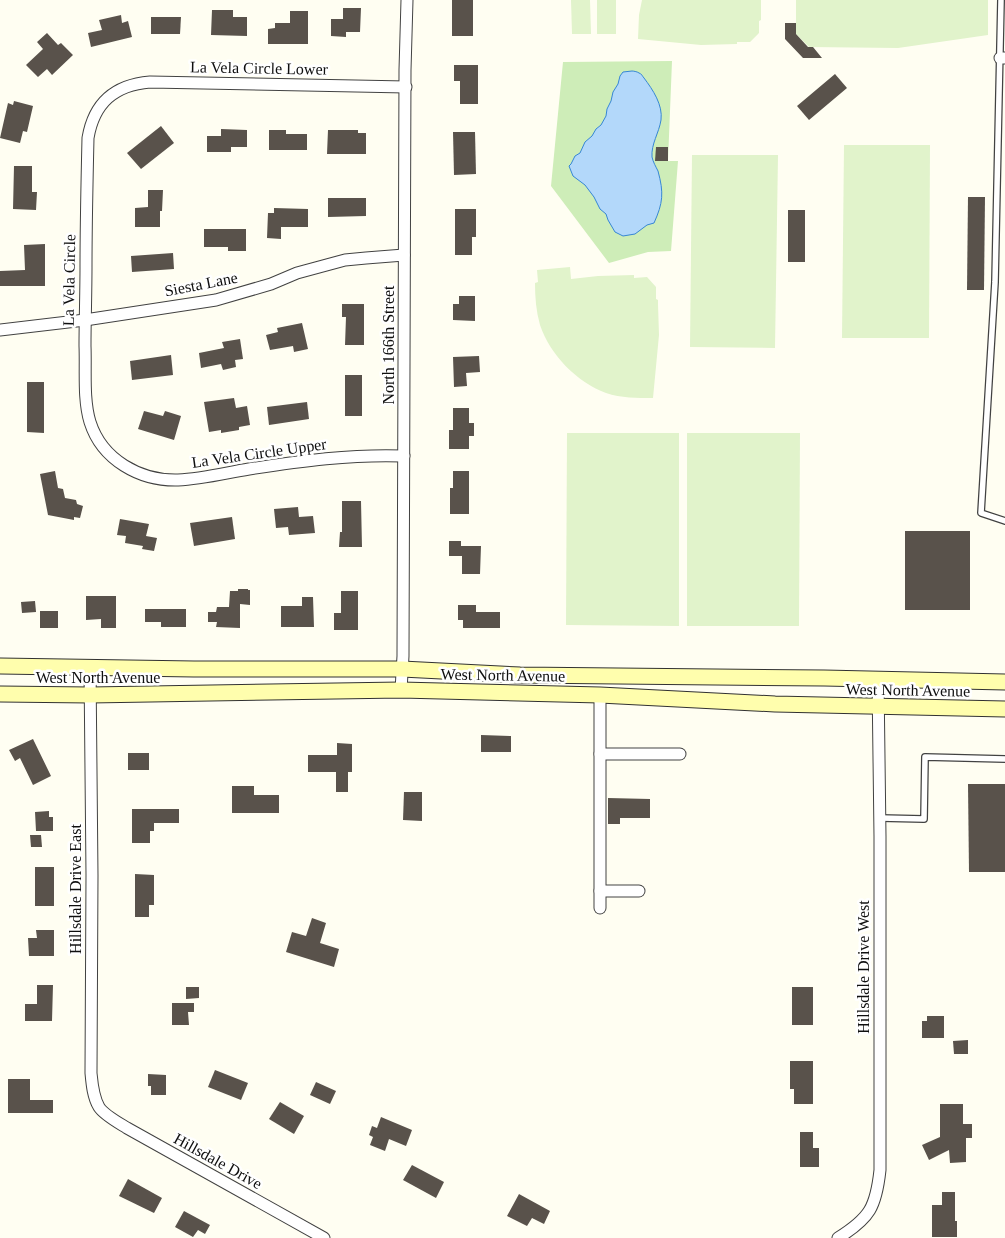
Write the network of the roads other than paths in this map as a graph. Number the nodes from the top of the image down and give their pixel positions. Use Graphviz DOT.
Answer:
graph roads {
  1 [pos="407,0"];
  2 [pos="1001,0"];
  3 [pos="1002,58"];
  4 [pos="406,87"];
  5 [pos="114,92"];
  6 [pos="404,256"];
  7 [pos="85,320"];
  8 [pos="0,330"];
  9 [pos="404,456"];
  10 [pos="123,465"];
  11 [pos="1005,521"];
  12 [pos="0,666"];
  13 [pos="90,668"];
  14 [pos="402,669"];
  15 [pos="878,680"];
  16 [pos="1005,682"];
  17 [pos="401,690"];
  18 [pos="0,694"];
  19 [pos="90,695"];
  20 [pos="600,695"];
  21 [pos="878,707"];
  22 [pos="1005,709"];
  23 [pos="600,754"];
  24 [pos="680,754"];
  25 [pos="1005,759"];
  26 [pos="880,818"];
  27 [pos="600,891"];
  28 [pos="639,891"];
  29 [pos="600,908"];
  30 [pos="99,1108"];
  31 [pos="324,1238"];
  32 [pos="838,1238"];
  1 -- 4 [label="street, North 166th Street"];
  2 -- 3 [label="lane"];
  3 -- 11 [label="lane"];
  4 -- 5 [label="street, La Vela Circle Lower"];
  4 -- 6 [label="street, North 166th Street"];
  5 -- 7 [label="street, La Vela Circle"];
  6 -- 7 [label="street, Siesta Lane"];
  6 -- 9 [label="street, North 166th Street"];
  7 -- 8 [label="street, Siesta Lane"];
  7 -- 10 [label="street, La Vela Circle"];
  9 -- 10 [label="street, La Vela Circle Upper"];
  9 -- 14 [label="street, North 166th Street"];
  12 -- 13 [label="main road, West North Avenue"];
  13 -- 14 [label="main road, West North Avenue"];
  13 -- 19 [label="street, Hillsdale Drive East"];
  14 -- 15 [label="main road, West North Avenue"];
  14 -- 17 [label="street, North 166th Street"];
  15 -- 16 [label="main road, West North Avenue"];
  15 -- 21 [label="street, Hillsdale Drive West"];
  17 -- 19 [label="main road, West North Avenue"];
  17 -- 20 [label="main road, West North Avenue"];
  18 -- 19 [label="main road, West North Avenue"];
  19 -- 30 [label="street, Hillsdale Drive East"];
  20 -- 21 [label="main road, West North Avenue"];
  20 -- 23 [label="street"];
  21 -- 22 [label="main road, West North Avenue"];
  21 -- 26 [label="street, Hillsdale Drive West"];
  23 -- 24 [label="street"];
  23 -- 27 [label="street"];
  25 -- 26 [label="lane"];
  26 -- 32 [label="street, Hillsdale Drive West"];
  27 -- 28 [label="street"];
  27 -- 29 [label="street"];
  30 -- 31 [label="street, Hillsdale Drive"];
}
